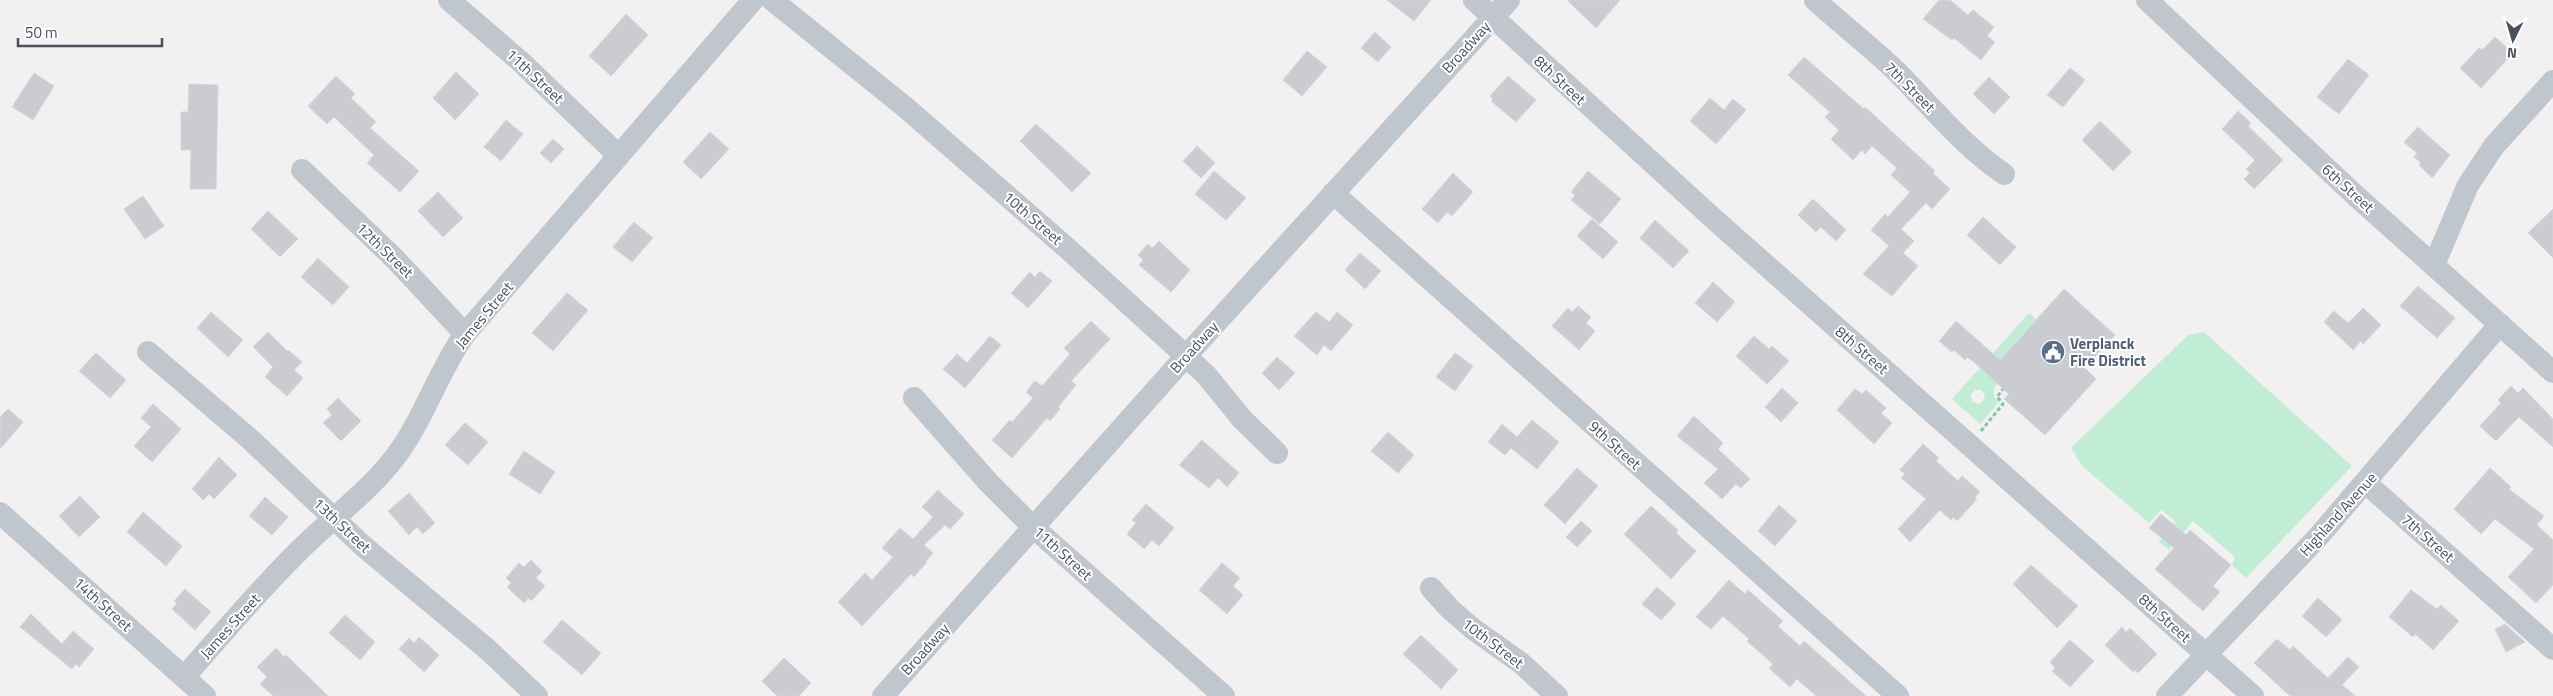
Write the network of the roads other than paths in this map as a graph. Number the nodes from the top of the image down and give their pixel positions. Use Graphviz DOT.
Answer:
graph roads {
  1 [pos="449,0"];
  2 [pos="753,0"];
  3 [pos="772,0"];
  4 [pos="1474,0"];
  5 [pos="1508,0"];
  6 [pos="1815,0"];
  7 [pos="2147,0"];
  8 [pos="1493,18"];
  9 [pos="2553,82"];
  10 [pos="618,155"];
  11 [pos="302,170"];
  12 [pos="2004,174"];
  13 [pos="1333,193"];
  14 [pos="2434,265"];
  15 [pos="2500,324"];
  16 [pos="465,334"];
  17 [pos="148,352"];
  18 [pos="1186,356"];
  19 [pos="2548,360"];
  20 [pos="914,398"];
  21 [pos="1277,453"];
  22 [pos="2366,483"];
  23 [pos="0,513"];
  24 [pos="335,519"];
  25 [pos="1033,527"];
  26 [pos="1431,588"];
  27 [pos="2553,649"];
  28 [pos="2207,655"];
  29 [pos="184,677"];
  30 [pos="1213,692"];
  31 [pos="205,696"];
  32 [pos="537,696"];
  33 [pos="883,696"];
  34 [pos="1557,696"];
  35 [pos="1898,696"];
  36 [pos="2167,696"];
  37 [pos="2253,696"];
  1 -- 10 [label="street, 11th Street"];
  2 -- 10 [label="street, James Street"];
  3 -- 18 [label="street, 10th Street"];
  4 -- 8 [label="street, 8th Street"];
  5 -- 8 [label="street, Broadway"];
  6 -- 12 [label="street, 7th Street"];
  7 -- 14 [label="street, 6th Street"];
  8 -- 13 [label="street, Broadway"];
  8 -- 28 [label="street, 8th Street"];
  9 -- 14 [label="street"];
  10 -- 16 [label="street, James Street"];
  11 -- 16 [label="street, 12th Street"];
  13 -- 18 [label="street, Broadway"];
  13 -- 35 [label="street, 9th Street"];
  14 -- 15 [label="street, 6th Street"];
  15 -- 19 [label="street, 6th Street"];
  15 -- 22 [label="street, Highland Avenue"];
  16 -- 24 [label="street, James Street"];
  17 -- 24 [label="street, 13th Street"];
  18 -- 21 [label="street, 10th Street"];
  18 -- 25 [label="street, Broadway"];
  20 -- 25 [label="street, 11th Street"];
  22 -- 27 [label="street, 7th Street"];
  22 -- 28 [label="street, Highland Avenue"];
  23 -- 29 [label="street, 14th Street"];
  24 -- 29 [label="street, James Street"];
  24 -- 32 [label="street, 13th Street"];
  25 -- 30 [label="street, 11th Street"];
  25 -- 33 [label="street, Broadway"];
  26 -- 34 [label="street, 10th Street"];
  28 -- 36 [label="street, Highland Avenue"];
  28 -- 37 [label="street, 8th Street"];
  29 -- 31 [label="street, 14th Street"];
}
